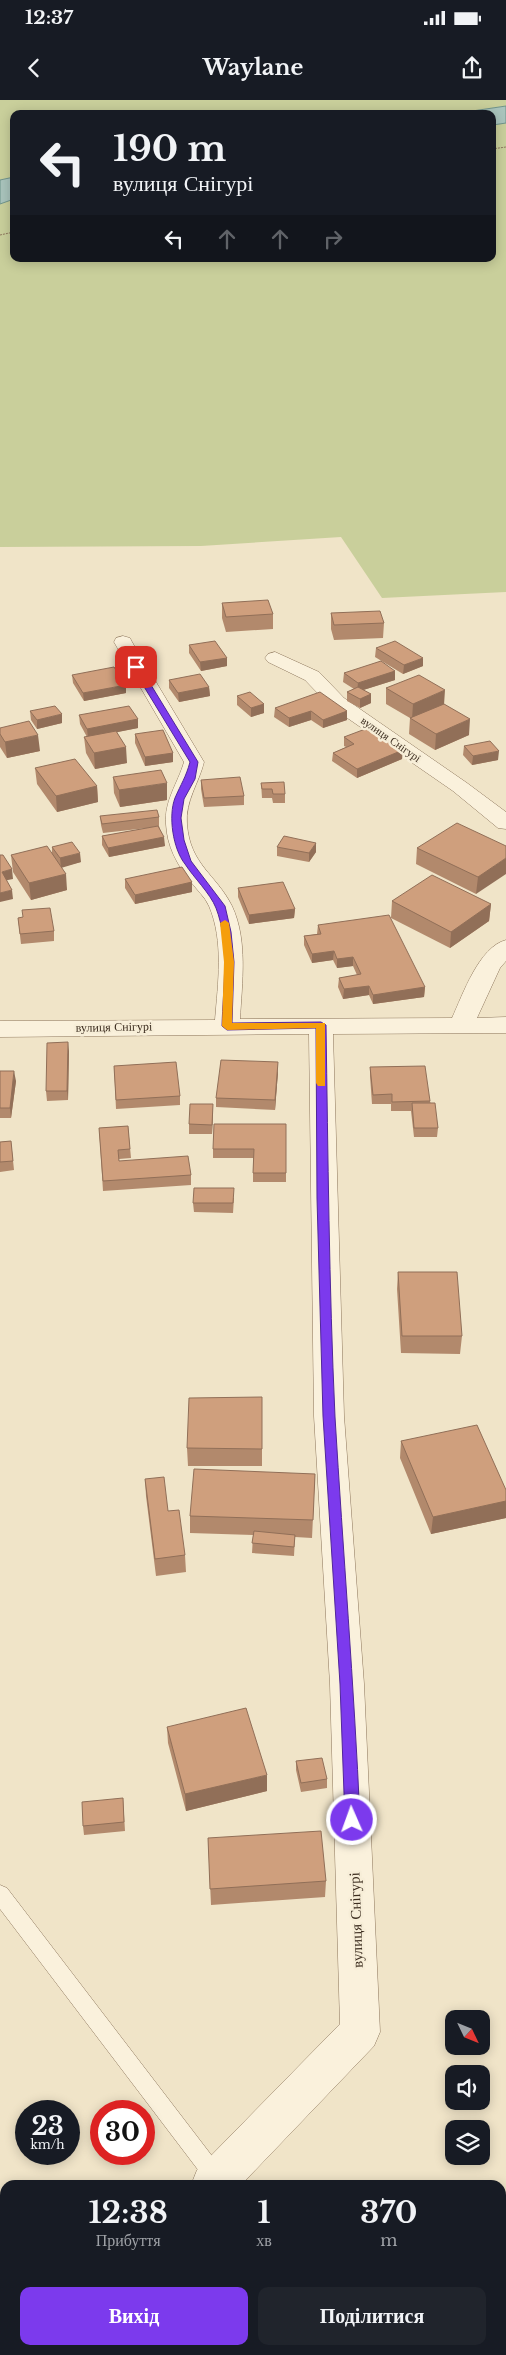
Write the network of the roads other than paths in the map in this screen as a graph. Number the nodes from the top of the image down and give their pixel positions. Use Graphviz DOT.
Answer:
graph roads {
  1 [pos="123,642"];
  2 [pos="275,658"];
  3 [pos="506,823"];
  4 [pos="506,948"];
  5 [pos="321,1025"];
  6 [pos="461,1025"];
  7 [pos="506,1025"];
  8 [pos="227,1026"];
  9 [pos="0,1029"];
  10 [pos="0,1894"];
  11 [pos="214,2180"];
  12 [pos="217,2180"];
  1 -- 8 [label="street"];
  2 -- 3 [label="street, вулиця Снігурі"];
  4 -- 6 [label="street"];
  5 -- 6 [label="street, вулиця Снігурі"];
  5 -- 8 [label="street, вулиця Снігурі"];
  5 -- 12 [label="street, вулиця Снігурі"];
  6 -- 7 [label="street, вулиця Снігурі"];
  8 -- 9 [label="street, вулиця Снігурі"];
  10 -- 11 [label="lane"];
}
